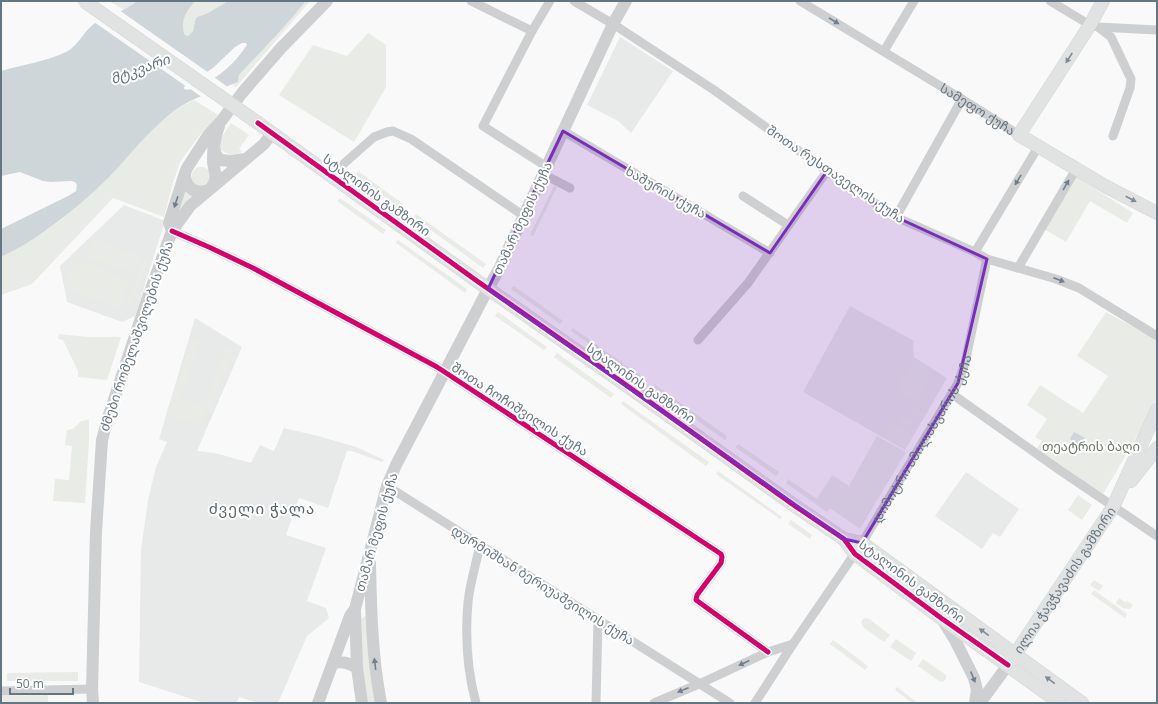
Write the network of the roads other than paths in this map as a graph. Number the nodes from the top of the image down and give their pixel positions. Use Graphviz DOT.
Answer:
graph roads {
  1 [pos="84,1"];
  2 [pos="327,1"];
  3 [pos="470,1"];
  4 [pos="550,1"];
  5 [pos="574,1"];
  6 [pos="626,1"];
  7 [pos="800,1"];
  8 [pos="914,1"];
  9 [pos="1050,1"];
  10 [pos="1104,1"];
  11 [pos="613,24"];
  12 [pos="1094,26"];
  13 [pos="1155,30"];
  14 [pos="532,31"];
  15 [pos="884,51"];
  16 [pos="962,99"];
  17 [pos="222,120"];
  18 [pos="563,131"];
  19 [pos="272,133"];
  20 [pos="1019,135"];
  21 [pos="1113,136"];
  22 [pos="1038,147"];
  23 [pos="247,158"];
  24 [pos="213,163"];
  25 [pos="1076,169"];
  26 [pos="186,171"];
  27 [pos="545,171"];
  28 [pos="827,171"];
  29 [pos="331,175"];
  30 [pos="210,188"];
  31 [pos="570,188"];
  32 [pos="743,196"];
  33 [pos="1157,213"];
  34 [pos="524,216"];
  35 [pos="896,217"];
  36 [pos="788,225"];
  37 [pos="172,231"];
  38 [pos="975,252"];
  39 [pos="770,253"];
  40 [pos="988,259"];
  41 [pos="1020,268"];
  42 [pos="488,289"];
  43 [pos="1157,336"];
  44 [pos="698,340"];
  45 [pos="444,373"];
  46 [pos="952,394"];
  47 [pos="1157,410"];
  48 [pos="1157,448"];
  49 [pos="387,486"];
  50 [pos="1120,494"];
  51 [pos="1113,507"];
  52 [pos="1157,536"];
  53 [pos="844,539"];
  54 [pos="862,544"];
  55 [pos="480,545"];
  56 [pos="370,548"];
  57 [pos="855,554"];
  58 [pos="354,609"];
  59 [pos="371,612"];
  60 [pos="942,618"];
  61 [pos="598,619"];
  62 [pos="793,644"];
  63 [pos="768,652"];
  64 [pos="1012,660"];
  65 [pos="334,663"];
  66 [pos="357,668"];
  67 [pos="699,684"];
  68 [pos="92,689"];
  69 [pos="1,691"];
  70 [pos="93,703"];
  71 [pos="318,703"];
  72 [pos="362,703"];
  73 [pos="380,703"];
  74 [pos="476,703"];
  75 [pos="596,703"];
  76 [pos="654,703"];
  77 [pos="730,703"];
  78 [pos="755,703"];
  79 [pos="975,703"];
  80 [pos="980,703"];
  81 [pos="1060,703"];
  82 [pos="1082,703"];
  1 -- 19 [label="main road, სტალინის გამზირი, bridge"];
  2 -- 17 [label="street"];
  3 -- 14 [label="street"];
  4 -- 14 [label="street"];
  5 -- 11 [label="street, შოთა რუსთაველის ქუჩა"];
  6 -- 11 [label="street, თამარ მეფის ქუჩა"];
  7 -- 15 [label="street, სამეფო ქუჩა, one-way"];
  8 -- 15 [label="street"];
  9 -- 12 [label="street"];
  10 -- 12 [label="main road"];
  11 -- 18 [label="street, თამარ მეფის ქუჩა"];
  11 -- 28 [label="street, შოთა რუსთაველის ქუჩა"];
  12 -- 13 [label="street"];
  12 -- 20 [label="main road, one-way"];
  12 -- 21 [label="street"];
  14 -- 27 [label="street"];
  15 -- 16 [label="street, სამეფო ქუჩა"];
  16 -- 20 [label="street, სამეფო ქუჩა"];
  16 -- 35 [label="street"];
  17 -- 24 [label="street"];
  17 -- 26 [label="street"];
  18 -- 27 [label="street, თამარ მეფის ქუჩა"];
  18 -- 39 [label="street, ხაშურის ქუჩა"];
  19 -- 23 [label="street, ძმები რომელაშვილების ქუჩა"];
  19 -- 29 [label="main road, სტალინის გამზირი"];
  20 -- 22 [label="main road, სამეფო ქუჩა"];
  22 -- 25 [label="main road, სამეფო ქუჩა"];
  22 -- 38 [label="street, one-way"];
  23 -- 24 [label="street"];
  23 -- 30 [label="street, ძმები რომელაშვილების ქუჩა"];
  24 -- 26 [label="street"];
  24 -- 30 [label="street"];
  25 -- 33 [label="main road, სამეფო ქუჩა, one-way"];
  41 -- 25 [label="street, one-way"];
  26 -- 30 [label="street"];
  26 -- 37 [label="street, one-way"];
  27 -- 31 [label="street"];
  27 -- 34 [label="street, თამარ მეფის ქუჩა"];
  28 -- 35 [label="street, შოთა რუსთაველის ქუჩა"];
  28 -- 36 [label="street"];
  29 -- 34 [label="street"];
  29 -- 42 [label="main road, სტალინის გამზირი"];
  30 -- 37 [label="street, ძმები რომელაშვილების ქუჩა"];
  32 -- 36 [label="street"];
  34 -- 42 [label="street, თამარ მეფის ქუჩა"];
  35 -- 38 [label="street, შოთა რუსთაველის ქუჩა"];
  36 -- 39 [label="street"];
  37 -- 45 [label="street, შოთა ჩოჩიშვილის ქუჩა"];
  37 -- 68 [label="street, ძმები რომელაშვილების ქუჩა"];
  38 -- 40 [label="street, შოთა რუსთაველის ქუჩა"];
  39 -- 44 [label="street"];
  40 -- 41 [label="street, შოთა რუსთაველის ქუჩა"];
  40 -- 46 [label="street, დიმიტრი ამილახვარის ქუჩა"];
  41 -- 43 [label="street, შოთა რუსთაველის ქუჩა, one-way"];
  42 -- 45 [label="street, თამარ მეფის ქუჩა"];
  42 -- 53 [label="main road, სტალინის გამზირი"];
  45 -- 49 [label="street, თამარ მეფის ქუჩა"];
  45 -- 63 [label="street, შოთა ჩოჩიშვილის ქუჩა"];
  46 -- 51 [label="street"];
  46 -- 54 [label="street, დიმიტრი ამილახვარის ქუჩა"];
  47 -- 50 [label="main road, ილია ჭავჭავაძის გამზირი"];
  48 -- 50 [label="main road, ილია ჭავჭავაძის გამზირი"];
  49 -- 55 [label="street, დურმიშხან ბერიუაშვილის ქუჩა"];
  49 -- 56 [label="street, თამარ მეფის ქუჩა"];
  50 -- 51 [label="main road, ილია ჭავჭავაძის გამზირი"];
  51 -- 52 [label="street"];
  51 -- 64 [label="main road, ილია ჭავჭავაძის გამზირი"];
  53 -- 54 [label="main road, სტალინის გამზირი"];
  53 -- 57 [label="main road, სტალინის გამზირი"];
  54 -- 57 [label="street, დიმიტრი ამილახვარის ქუჩა"];
  64 -- 54 [label="main road, სტალინის გამზირი, one-way"];
  55 -- 61 [label="street, დურმიშხან ბერიუაშვილის ქუჩა"];
  55 -- 74 [label="street"];
  56 -- 58 [label="street, თამარ მეფის ქუჩა"];
  56 -- 59 [label="street"];
  57 -- 60 [label="main road, სტალინის გამზირი"];
  57 -- 62 [label="street, დიმიტრი ამილახვარის ქუჩა"];
  58 -- 59 [label="street"];
  58 -- 65 [label="street, თამარ მეფის ქუჩა"];
  58 -- 66 [label="street"];
  73 -- 59 [label="street, one-way"];
  60 -- 64 [label="main road, სტალინის გამზირი"];
  60 -- 79 [label="street, one-way"];
  61 -- 67 [label="street, დურმიშხან ბერიუაშვილის ქუჩა"];
  61 -- 75 [label="street"];
  62 -- 63 [label="street"];
  62 -- 78 [label="street, დიმიტრი ამილახვარის ქუჩა"];
  63 -- 67 [label="street, one-way"];
  64 -- 80 [label="street, ილია ჭავჭავაძის გამზირი"];
  64 -- 81 [label="main road, სტალინის გამზირი"];
  82 -- 64 [label="main road, სტალინის გამზირი, one-way"];
  65 -- 66 [label="street"];
  65 -- 71 [label="street, თამარ მეფის ქუჩა"];
  66 -- 72 [label="street"];
  67 -- 76 [label="street, one-way"];
  67 -- 77 [label="street, დურმიშხან ბერიუაშვილის ქუჩა"];
  68 -- 69 [label="street"];
  68 -- 70 [label="street, ძმები რომელაშვილების ქუჩა"];
}
